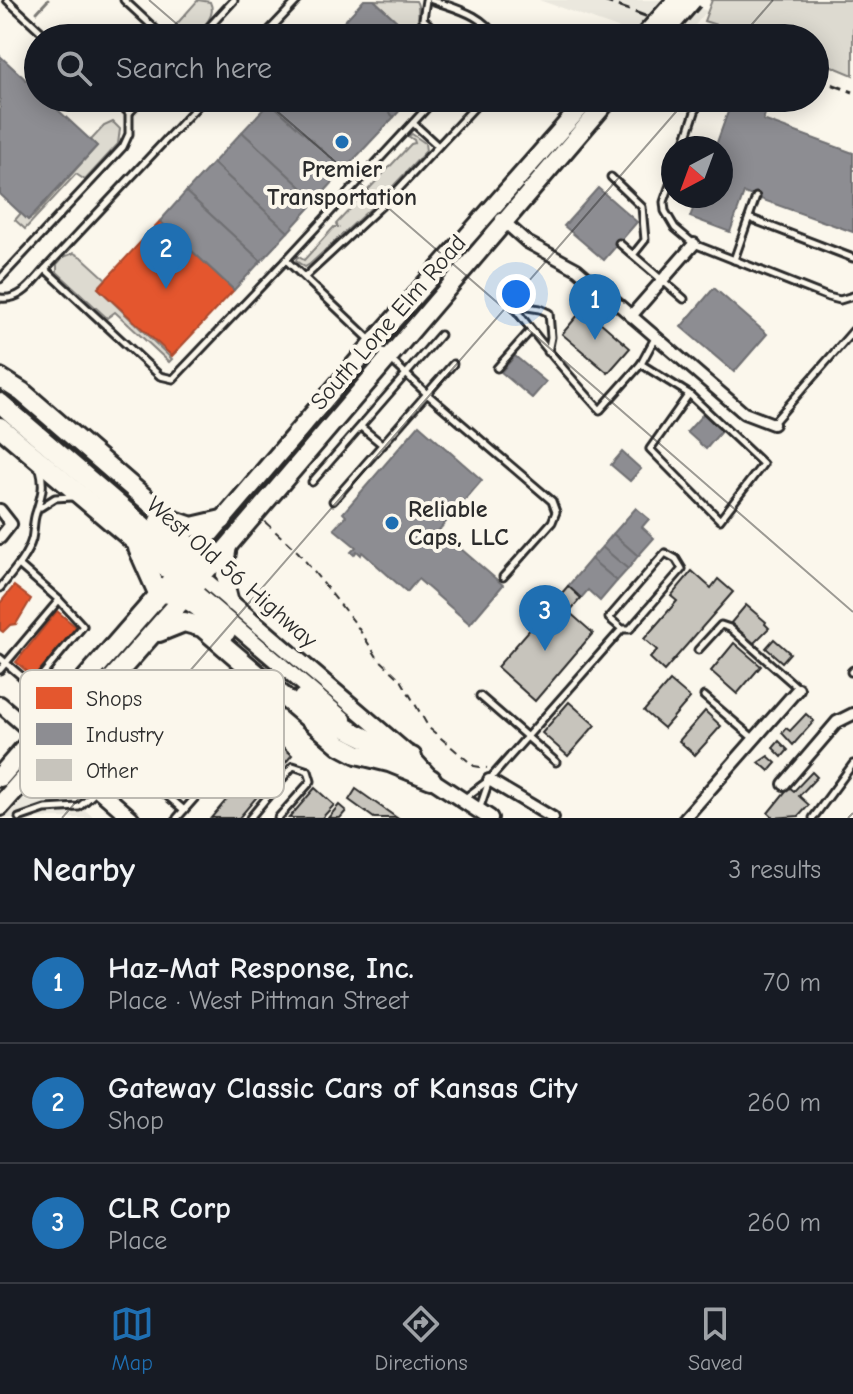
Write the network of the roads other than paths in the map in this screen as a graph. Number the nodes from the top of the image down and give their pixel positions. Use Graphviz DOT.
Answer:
graph roads {
  1 [pos="7,0"];
  2 [pos="124,0"];
  3 [pos="298,0"];
  4 [pos="426,0"];
  5 [pos="432,0"];
  6 [pos="676,0"];
  7 [pos="693,0"];
  8 [pos="232,1"];
  9 [pos="33,24"];
  10 [pos="150,24"];
  11 [pos="211,24"];
  12 [pos="275,24"];
  13 [pos="428,24"];
  14 [pos="486,24"];
  15 [pos="655,24"];
  16 [pos="672,24"];
  17 [pos="192,112"];
  18 [pos="423,112"];
  19 [pos="470,112"];
  20 [pos="577,112"];
  21 [pos="598,112"];
  22 [pos="695,112"];
  23 [pos="129,113"];
  24 [pos="413,123"];
  25 [pos="687,136"];
  26 [pos="438,146"];
  27 [pos="611,177"];
  28 [pos="756,197"];
  29 [pos="665,208"];
  30 [pos="490,210"];
  31 [pos="749,218"];
  32 [pos="505,223"];
  33 [pos="619,243"];
  34 [pos="694,244"];
  35 [pos="633,255"];
  36 [pos="853,258"];
  37 [pos="286,260"];
  38 [pos="734,260"];
  39 [pos="45,269"];
  40 [pos="305,277"];
  41 [pos="0,279"];
  42 [pos="662,281"];
  43 [pos="853,296"];
  44 [pos="0,298"];
  45 [pos="684,299"];
  46 [pos="631,316"];
  47 [pos="531,330"];
  48 [pos="853,331"];
  49 [pos="440,335"];
  50 [pos="656,337"];
  51 [pos="374,342"];
  52 [pos="548,352"];
  53 [pos="389,357"];
  54 [pos="453,364"];
  55 [pos="641,364"];
  56 [pos="497,368"];
  57 [pos="406,374"];
  58 [pos="0,378"];
  59 [pos="0,390"];
  60 [pos="427,394"];
  61 [pos="689,394"];
  62 [pos="0,403"];
  63 [pos="773,424"];
  64 [pos="0,427"];
  65 [pos="361,427"];
  66 [pos="383,445"];
  67 [pos="32,456"];
  68 [pos="312,482"];
  69 [pos="82,497"];
  70 [pos="333,501"];
  71 [pos="0,510"];
  72 [pos="35,514"];
  73 [pos="222,520"];
  74 [pos="0,538"];
  75 [pos="133,540"];
  76 [pos="229,546"];
  77 [pos="186,564"];
  78 [pos="19,565"];
  79 [pos="503,577"];
  80 [pos="198,582"];
  81 [pos="0,588"];
  82 [pos="158,593"];
  83 [pos="59,600"];
  84 [pos="232,603"];
  85 [pos="622,629"];
  86 [pos="153,635"];
  87 [pos="698,650"];
  88 [pos="0,658"];
  89 [pos="6,663"];
  90 [pos="0,670"];
  91 [pos="46,670"];
  92 [pos="92,670"];
  93 [pos="122,670"];
  94 [pos="252,670"];
  95 [pos="281,670"];
  96 [pos="284,674"];
  97 [pos="20,675"];
  98 [pos="798,689"];
  99 [pos="480,696"];
  100 [pos="704,696"];
  101 [pos="284,697"];
  102 [pos="0,704"];
  103 [pos="853,714"];
  104 [pos="20,721"];
  105 [pos="527,737"];
  106 [pos="753,739"];
  107 [pos="381,745"];
  108 [pos="20,754"];
  109 [pos="412,757"];
  110 [pos="556,762"];
  111 [pos="853,764"];
  112 [pos="0,777"];
  113 [pos="284,777"];
  114 [pos="492,777"];
  115 [pos="431,779"];
  116 [pos="784,784"];
  117 [pos="20,788"];
  118 [pos="96,798"];
  119 [pos="108,798"];
  120 [pos="170,798"];
  121 [pos="195,798"];
  122 [pos="267,798"];
  123 [pos="461,799"];
  124 [pos="2,810"];
  125 [pos="184,810"];
  126 [pos="484,815"];
  127 [pos="19,818"];
  128 [pos="131,818"];
  129 [pos="177,818"];
  130 [pos="250,818"];
  131 [pos="278,818"];
  132 [pos="553,818"];
  133 [pos="685,818"];
  134 [pos="813,818"];
  1 -- 9 [label="lane"];
  2 -- 10 [label="lane"];
  3 -- 12 [label="lane"];
  4 -- 13 [label="lane"];
  5 -- 14 [label="lane"];
  6 -- 15 [label="main road, bridge"];
  7 -- 16 [label="main road, bridge"];
  8 -- 11 [label="lane"];
  17 -- 39 [label="lane"];
  18 -- 24 [label="lane"];
  19 -- 26 [label="lane"];
  20 -- 30 [label="main road, South Lone Elm Road"];
  21 -- 32 [label="main road, South Lone Elm Road"];
  22 -- 25 [label="lane"];
  23 -- 41 [label="lane"];
  24 -- 26 [label="lane"];
  24 -- 37 [label="lane"];
  26 -- 40 [label="lane"];
  27 -- 35 [label="lane"];
  28 -- 31 [label="lane"];
  29 -- 34 [label="lane"];
  30 -- 32 [label="street"];
  30 -- 51 [label="main road, South Lone Elm Road"];
  31 -- 36 [label="lane"];
  31 -- 38 [label="lane"];
  32 -- 46 [label="street"];
  32 -- 53 [label="main road, South Lone Elm Road"];
  33 -- 35 [label="lane"];
  34 -- 38 [label="lane"];
  34 -- 42 [label="street"];
  35 -- 42 [label="lane"];
  37 -- 39 [label="lane"];
  37 -- 40 [label="lane"];
  38 -- 43 [label="lane"];
  39 -- 44 [label="lane"];
  40 -- 51 [label="lane"];
  42 -- 45 [label="lane"];
  42 -- 46 [label="street"];
  46 -- 50 [label="street"];
  47 -- 52 [label="lane"];
  47 -- 52 [label="lane"];
  47 -- 56 [label="lane"];
  48 -- 63 [label="lane"];
  49 -- 57 [label="lane"];
  50 -- 55 [label="lane"];
  50 -- 63 [label="street"];
  51 -- 53 [label="lane"];
  51 -- 73 [label="main road, South Lone Elm Road"];
  52 -- 55 [label="lane"];
  53 -- 57 [label="lane"];
  53 -- 76 [label="main road, South Lone Elm Road"];
  54 -- 60 [label="lane"];
  55 -- 61 [label="lane"];
  57 -- 60 [label="lane"];
  57 -- 65 [label="lane"];
  58 -- 73 [label="highway"];
  59 -- 77 [label="highway"];
  60 -- 66 [label="lane"];
  60 -- 79 [label="lane"];
  61 -- 61 [label="lane"];
  62 -- 77 [label="highway, West Old 56 Highway"];
  64 -- 67 [label="highway, West Old 56 Highway"];
  65 -- 66 [label="lane"];
  65 -- 68 [label="lane"];
  66 -- 70 [label="lane"];
  67 -- 69 [label="highway, West Old 56 Highway"];
  67 -- 72 [label="lane"];
  69 -- 72 [label="lane"];
  69 -- 75 [label="highway, West Old 56 Highway"];
  71 -- 74 [label="street"];
  72 -- 78 [label="lane"];
  73 -- 77 [label="main road, South Lone Elm Road"];
  75 -- 77 [label="highway, West Old 56 Highway"];
  75 -- 82 [label="highway"];
  76 -- 80 [label="main road, South Lone Elm Road"];
  76 -- 84 [label="main road"];
  77 -- 80 [label="highway, West Old 56 Highway"];
  77 -- 80 [label="highway"];
  77 -- 82 [label="highway"];
  78 -- 81 [label="lane"];
  78 -- 83 [label="lane"];
  80 -- 82 [label="highway"];
  80 -- 84 [label="main road, West Old 56 Highway"];
  80 -- 86 [label="highway"];
  80 -- 95 [label="highway"];
  82 -- 92 [label="highway"];
  83 -- 89 [label="lane"];
  83 -- 91 [label="lane"];
  84 -- 109 [label="main road, West Old 56 Highway"];
  85 -- 85 [label="lane"];
  85 -- 105 [label="lane"];
  86 -- 93 [label="highway"];
  86 -- 94 [label="highway"];
  87 -- 98 [label="lane"];
  88 -- 89 [label="lane"];
  89 -- 90 [label="lane"];
  89 -- 97 [label="lane"];
  96 -- 107 [label="highway"];
  98 -- 106 [label="street"];
  99 -- 105 [label="lane"];
  100 -- 106 [label="lane"];
  101 -- 115 [label="highway"];
  102 -- 104 [label="main road"];
  103 -- 116 [label="street"];
  105 -- 110 [label="lane"];
  105 -- 114 [label="lane"];
  106 -- 133 [label="street"];
  107 -- 109 [label="highway"];
  107 -- 115 [label="main road, West Old 56 Highway"];
  108 -- 112 [label="highway"];
  109 -- 115 [label="main road, West Old 56 Highway"];
  111 -- 134 [label="lane"];
  113 -- 131 [label="lane"];
  114 -- 123 [label="lane"];
  114 -- 126 [label="lane"];
  114 -- 132 [label="street"];
  115 -- 123 [label="main road, West Old 56 Highway"];
  117 -- 124 [label="highway"];
  118 -- 127 [label="lane"];
  119 -- 128 [label="main road"];
  120 -- 125 [label="lane"];
  121 -- 125 [label="lane"];
  122 -- 130 [label="lane"];
  123 -- 126 [label="main road, West Old 56 Highway"];
  125 -- 129 [label="lane"];
}
